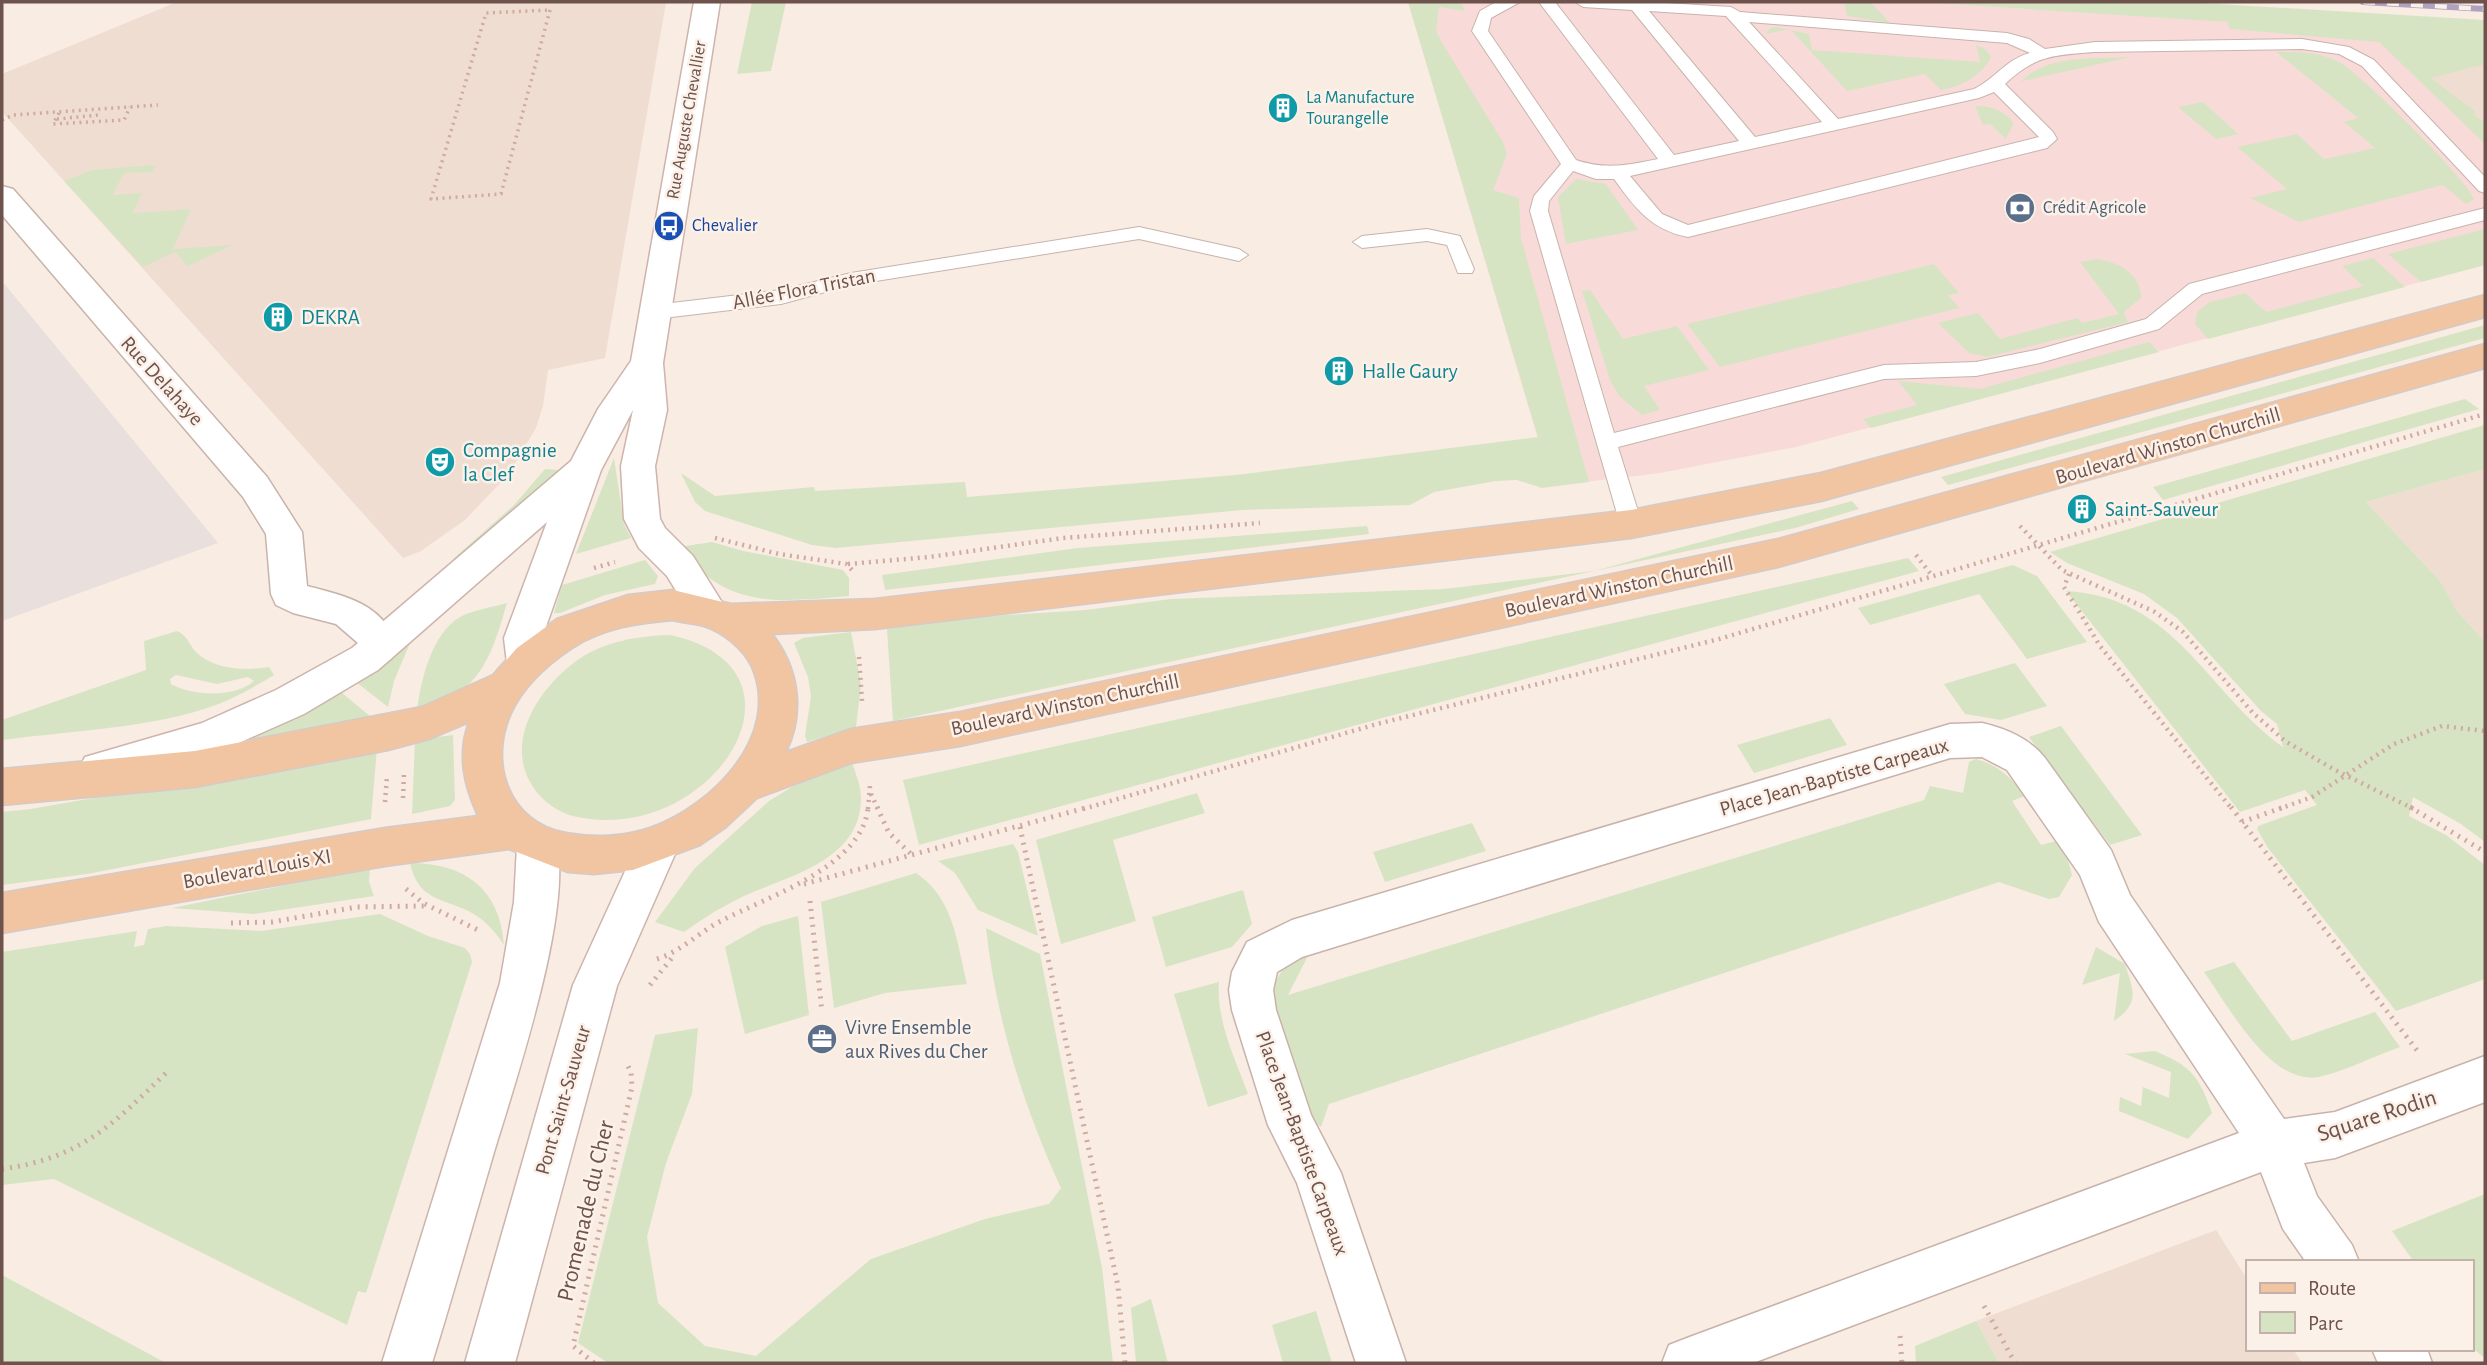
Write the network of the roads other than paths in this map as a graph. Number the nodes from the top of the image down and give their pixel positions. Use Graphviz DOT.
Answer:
graph roads {
  1 [pos="707,2"];
  2 [pos="1512,2"];
  3 [pos="1547,2"];
  4 [pos="1583,2"];
  5 [pos="1635,5"];
  6 [pos="1740,17"];
  7 [pos="2042,54"];
  8 [pos="1995,83"];
  9 [pos="1833,124"];
  10 [pos="1750,143"];
  11 [pos="1669,161"];
  12 [pos="1570,164"];
  13 [pos="1619,173"];
  14 [pos="2485,187"];
  15 [pos="2,196"];
  16 [pos="2485,214"];
  17 [pos="1362,242"];
  18 [pos="1239,255"];
  19 [pos="1465,269"];
  20 [pos="2485,306"];
  21 [pos="656,312"];
  22 [pos="2484,358"];
  23 [pos="647,363"];
  24 [pos="1607,442"];
  25 [pos="584,470"];
  26 [pos="1631,524"];
  27 [pos="718,616"];
  28 [pos="378,648"];
  29 [pos="516,675"];
  30 [pos="746,784"];
  31 [pos="12,786"];
  32 [pos="526,838"];
  33 [pos="658,845"];
  34 [pos="2,913"];
  35 [pos="2467,1086"];
  36 [pos="2273,1144"];
  37 [pos="2334,1260"];
  38 [pos="494,1347"];
  39 [pos="407,1363"];
  40 [pos="1381,1363"];
  41 [pos="1687,1363"];
  1 -- 21 [label="street, Rue Auguste Chevallier"];
  2 -- 12 [label="lane"];
  3 -- 11 [label="lane"];
  4 -- 5 [label="lane"];
  5 -- 6 [label="lane"];
  5 -- 10 [label="lane"];
  6 -- 7 [label="lane"];
  6 -- 9 [label="lane"];
  7 -- 8 [label="lane"];
  7 -- 14 [label="lane"];
  8 -- 9 [label="lane"];
  8 -- 13 [label="lane"];
  9 -- 10 [label="lane"];
  10 -- 11 [label="lane"];
  11 -- 13 [label="lane"];
  12 -- 13 [label="lane"];
  12 -- 24 [label="lane"];
  15 -- 28 [label="street, Rue Delahaye"];
  16 -- 24 [label="lane"];
  17 -- 19 [label="lane"];
  18 -- 21 [label="lane, Allée Flora Tristan"];
  20 -- 26 [label="main road"];
  21 -- 23 [label="street, Rue Auguste Chevallier"];
  22 -- 30 [label="main road, Boulevard Winston Churchill"];
  23 -- 25 [label="street, Rue Auguste Chevallier"];
  23 -- 27 [label="street, Rue Auguste Chevallier"];
  24 -- 26 [label="lane"];
  25 -- 28 [label="street, Rue Auguste Chevallier"];
  25 -- 29 [label="street, Rue Auguste Chevallier"];
  26 -- 27 [label="main road"];
  27 -- 29 [label="main road"];
  27 -- 30 [label="main road"];
  28 -- 31 [label="street"];
  29 -- 31 [label="main road"];
  29 -- 32 [label="main road"];
  30 -- 33 [label="main road"];
  32 -- 33 [label="main road"];
  32 -- 34 [label="main road, Boulevard Louis XI"];
  32 -- 39 [label="street"];
  33 -- 38 [label="street, Pont Saint-Sauveur"];
  35 -- 36 [label="street, Square Rodin"];
  36 -- 37 [label="street"];
  36 -- 40 [label="street, Place Jean-Baptiste Carpeaux"];
  36 -- 41 [label="street"];
}
